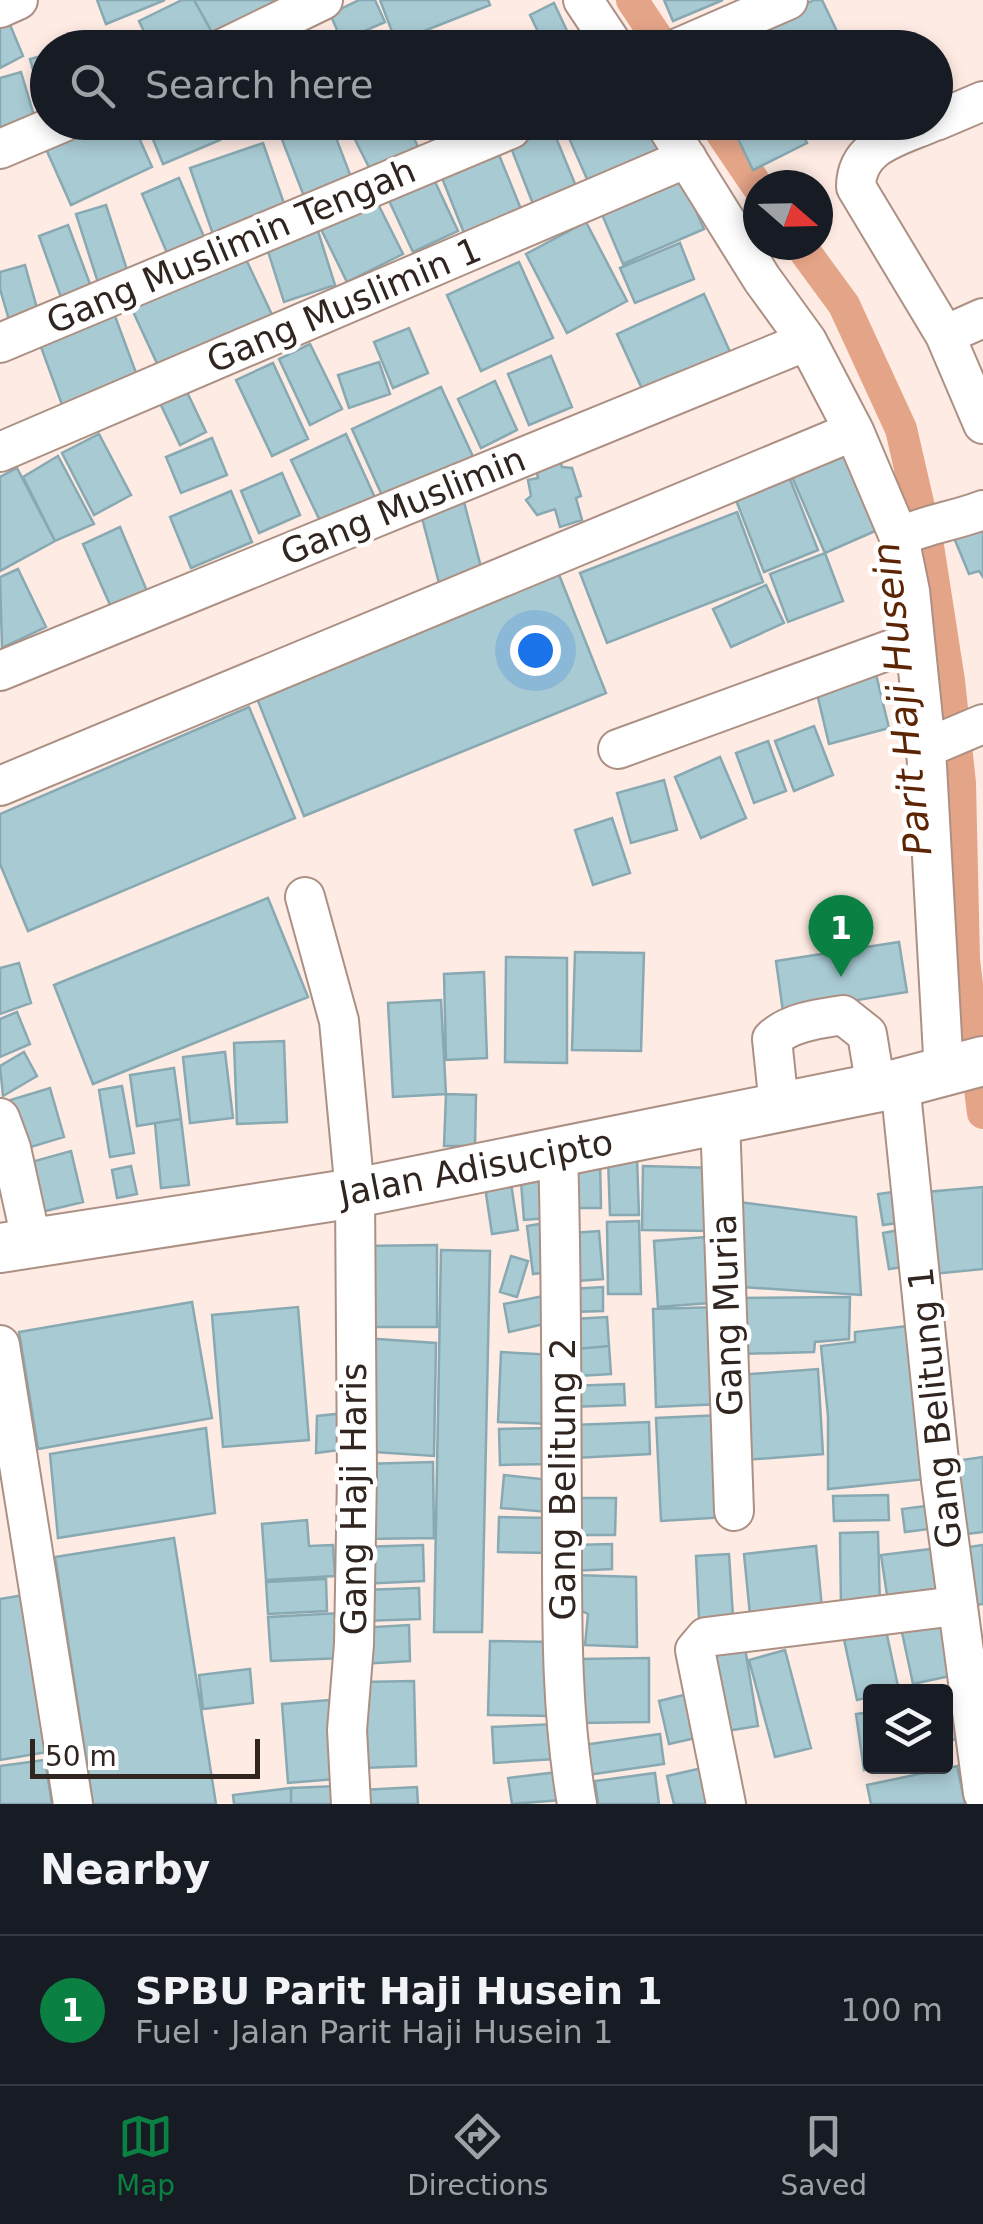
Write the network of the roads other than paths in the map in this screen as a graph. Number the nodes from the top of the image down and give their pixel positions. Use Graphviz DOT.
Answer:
graph roads {
  1 [pos="18,0"];
  2 [pos="323,0"];
  3 [pos="584,0"];
  4 [pos="788,0"];
  5 [pos="0,8"];
  6 [pos="261,30"];
  7 [pos="603,30"];
  8 [pos="718,30"];
  9 [pos="983,101"];
  10 [pos="953,114"];
  11 [pos="30,136"];
  12 [pos="485,140"];
  13 [pos="676,140"];
  14 [pos="896,140"];
  15 [pos="0,149"];
  16 [pos="688,158"];
  17 [pos="983,318"];
  18 [pos="945,335"];
  19 [pos="807,341"];
  20 [pos="0,343"];
  21 [pos="983,424"];
  22 [pos="854,431"];
  23 [pos="0,452"];
  24 [pos="973,514"];
  25 [pos="907,533"];
  26 [pos="914,641"];
  27 [pos="0,672"];
  28 [pos="958,735"];
  29 [pos="618,750"];
  30 [pos="0,786"];
  31 [pos="305,897"];
  32 [pos="930,1075"];
  33 [pos="780,1106"];
  34 [pos="0,1118"];
  35 [pos="720,1118"];
  36 [pos="558,1152"];
  37 [pos="354,1193"];
  38 [pos="16,1246"];
  39 [pos="0,1345"];
  40 [pos="734,1511"];
  41 [pos="956,1606"];
  42 [pos="983,1792"];
  43 [pos="74,1804"];
  44 [pos="351,1804"];
  45 [pos="577,1804"];
  46 [pos="726,1804"];
  1 -- 5 [label="street"];
  2 -- 6 [label="street"];
  3 -- 7 [label="street"];
  4 -- 8 [label="street"];
  9 -- 10 [label="street"];
  11 -- 15 [label="street"];
  12 -- 20 [label="street, Gang Muslimin Tengah"];
  13 -- 16 [label="street"];
  14 -- 18 [label="street"];
  16 -- 19 [label="street"];
  16 -- 23 [label="street, Gang Muslimin 1"];
  17 -- 18 [label="street"];
  18 -- 21 [label="street"];
  19 -- 22 [label="street"];
  19 -- 27 [label="street, Gang Muslimin"];
  22 -- 25 [label="street"];
  22 -- 30 [label="street"];
  24 -- 25 [label="street"];
  25 -- 26 [label="street"];
  26 -- 28 [label="street"];
  26 -- 29 [label="street"];
  28 -- 32 [label="street"];
  31 -- 37 [label="street, Gang Haji Haris"];
  32 -- 33 [label="main road, Jalan Adisucipto"];
  32 -- 33 [label="street"];
  32 -- 41 [label="street, Gang Belitung 1"];
  33 -- 35 [label="main road, Jalan Adisucipto"];
  34 -- 38 [label="street"];
  35 -- 36 [label="main road, Jalan Adisucipto"];
  35 -- 40 [label="street, Gang Muria"];
  36 -- 37 [label="main road, Jalan Adisucipto"];
  36 -- 45 [label="street, Gang Belitung 2"];
  37 -- 38 [label="main road, Jalan Adisucipto"];
  37 -- 44 [label="street, Gang Haji Haris"];
  39 -- 43 [label="street"];
  41 -- 42 [label="street, Gang Belitung 1"];
  41 -- 46 [label="street"];
}
